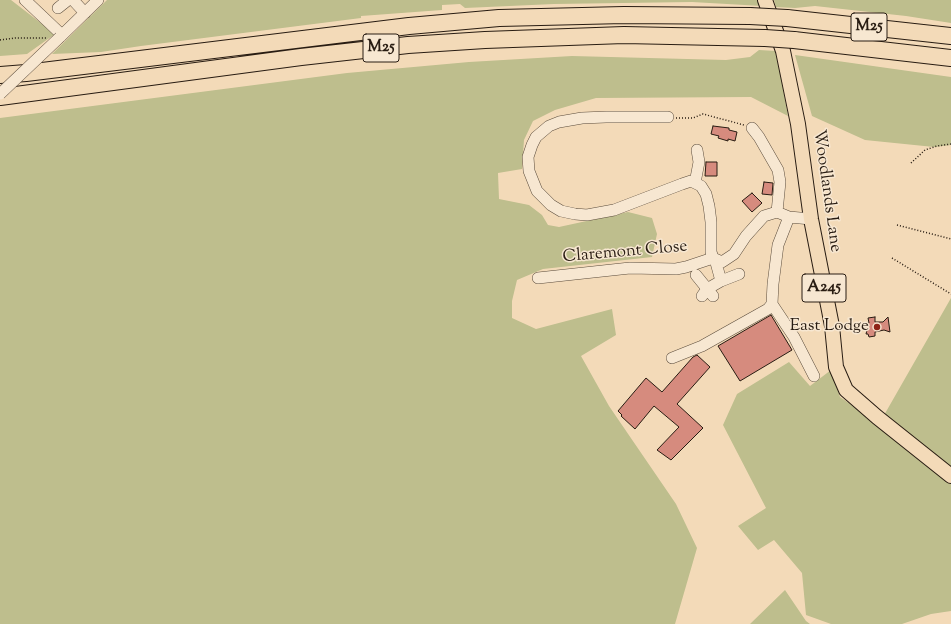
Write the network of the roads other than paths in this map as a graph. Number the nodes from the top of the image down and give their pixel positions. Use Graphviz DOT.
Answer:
graph roads {
  1 [pos="26,0"];
  2 [pos="68,0"];
  3 [pos="73,0"];
  4 [pos="98,0"];
  5 [pos="765,0"];
  6 [pos="58,8"];
  7 [pos="85,13"];
  8 [pos="61,36"];
  9 [pos="951,36"];
  10 [pos="951,58"];
  11 [pos="0,75"];
  12 [pos="0,94"];
  13 [pos="0,98"];
  14 [pos="668,117"];
  15 [pos="752,128"];
  16 [pos="697,150"];
  17 [pos="695,183"];
  18 [pos="777,212"];
  19 [pos="790,217"];
  20 [pos="811,219"];
  21 [pos="714,259"];
  22 [pos="739,274"];
  23 [pos="696,275"];
  24 [pos="538,278"];
  25 [pos="721,280"];
  26 [pos="772,304"];
  27 [pos="672,358"];
  28 [pos="814,376"];
  29 [pos="951,476"];
  1 -- 8 [label="street"];
  2 -- 6 [label="street"];
  3 -- 7 [label="street"];
  4 -- 7 [label="street"];
  5 -- 20 [label="main road, Woodlands Lane / A245"];
  7 -- 8 [label="street"];
  8 -- 12 [label="street, bridge"];
  9 -- 11 [label="highway, M25, bridge"];
  10 -- 13 [label="highway, M25, bridge"];
  14 -- 17 [label="street"];
  15 -- 18 [label="street"];
  16 -- 17 [label="street"];
  17 -- 21 [label="street"];
  18 -- 19 [label="street"];
  18 -- 21 [label="street, Claremont Close"];
  19 -- 20 [label="street"];
  19 -- 26 [label="street"];
  20 -- 29 [label="main road, Woodlands Lane / A245"];
  21 -- 24 [label="street, Claremont Close"];
  21 -- 25 [label="street"];
  22 -- 25 [label="street"];
  23 -- 25 [label="street"];
  26 -- 27 [label="street"];
  26 -- 28 [label="street"];
}
